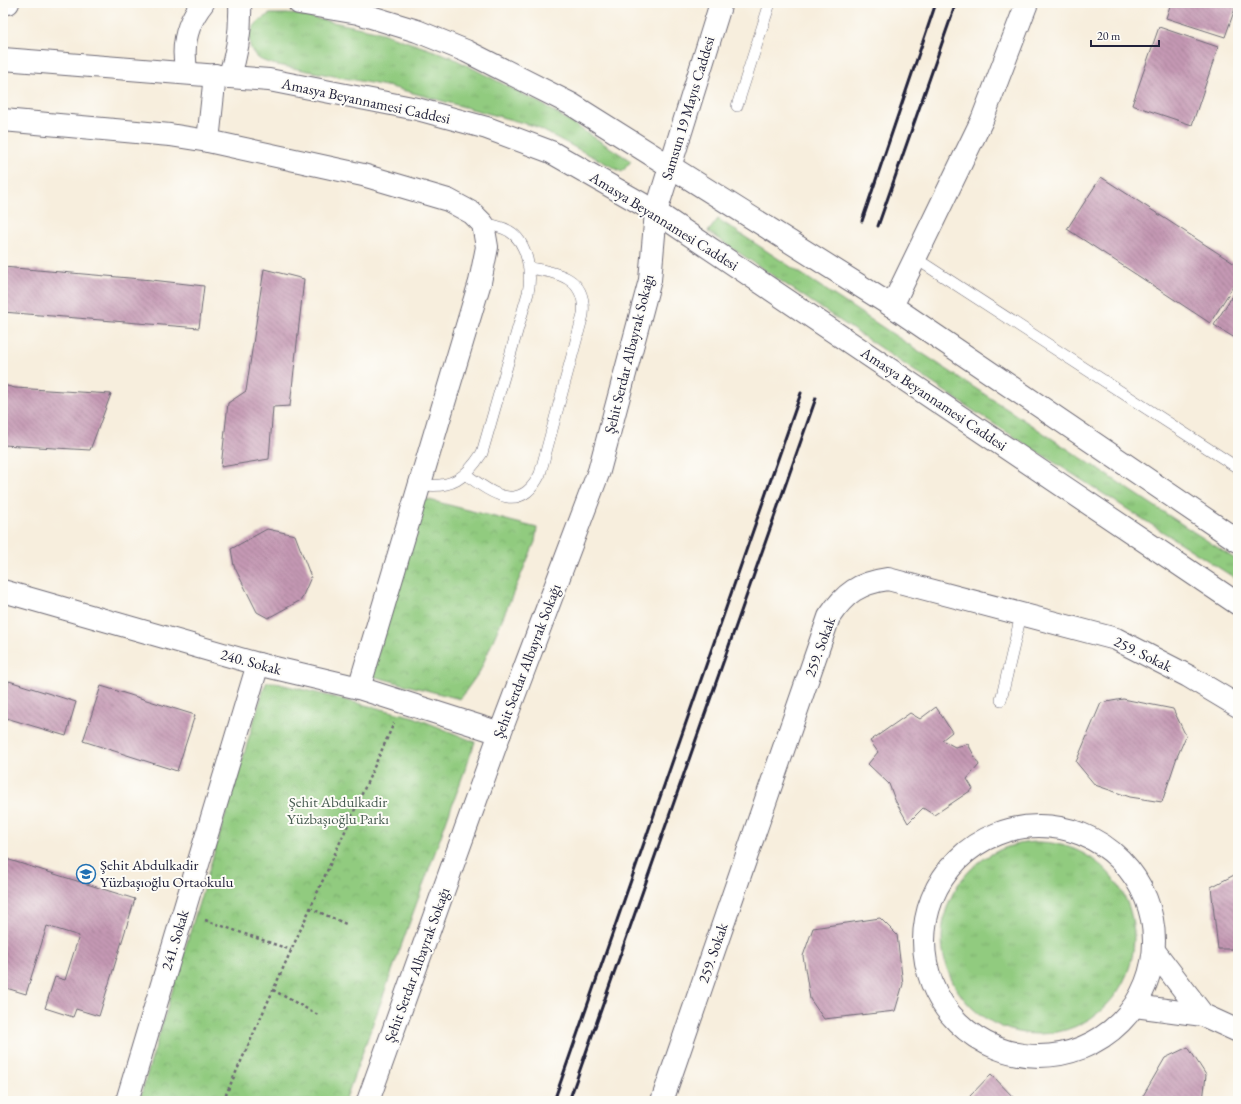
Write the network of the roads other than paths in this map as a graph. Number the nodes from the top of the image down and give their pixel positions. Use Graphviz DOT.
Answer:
graph roads {
  1 [pos="3,3"];
  2 [pos="8,3"];
  3 [pos="203,3"];
  4 [pos="240,3"];
  5 [pos="299,3"];
  6 [pos="721,3"];
  7 [pos="770,3"];
  8 [pos="1027,3"];
  9 [pos="3,59"];
  10 [pos="187,73"];
  11 [pos="222,76"];
  12 [pos="737,106"];
  13 [pos="3,120"];
  14 [pos="208,141"];
  15 [pos="670,166"];
  16 [pos="656,212"];
  17 [pos="483,224"];
  18 [pos="915,258"];
  19 [pos="530,268"];
  20 [pos="892,306"];
  21 [pos="1238,468"];
  22 [pos="465,474"];
  23 [pos="420,484"];
  24 [pos="1238,541"];
  25 [pos="3,590"];
  26 [pos="1238,604"];
  27 [pos="1021,615"];
  28 [pos="258,664"];
  29 [pos="359,688"];
  30 [pos="1001,700"];
  31 [pos="1238,706"];
  32 [pos="500,733"];
  33 [pos="1155,952"];
  34 [pos="1134,1006"];
  35 [pos="1202,1015"];
  36 [pos="1238,1031"];
  37 [pos="127,1101"];
  38 [pos="368,1101"];
  39 [pos="662,1101"];
  1 -- 2 [label="street"];
  3 -- 10 [label="street"];
  4 -- 11 [label="street"];
  5 -- 15 [label="street"];
  6 -- 15 [label="street, Samsun 19 Mayıs Caddesi"];
  7 -- 12 [label="lane"];
  8 -- 18 [label="street"];
  9 -- 10 [label="street, Amasya Beyannamesi Caddesi"];
  10 -- 11 [label="street, Amasya Beyannamesi Caddesi"];
  11 -- 14 [label="street"];
  11 -- 16 [label="street, Amasya Beyannamesi Caddesi"];
  13 -- 14 [label="street"];
  14 -- 17 [label="street"];
  15 -- 16 [label="street, Samsun 19 Mayıs Caddesi"];
  15 -- 20 [label="street"];
  16 -- 26 [label="street, Amasya Beyannamesi Caddesi"];
  16 -- 32 [label="street, Şehit Serdar Albayrak Sokağı"];
  17 -- 19 [label="lane"];
  17 -- 23 [label="street"];
  18 -- 20 [label="street"];
  18 -- 21 [label="lane"];
  19 -- 22 [label="lane"];
  19 -- 22 [label="lane"];
  20 -- 24 [label="street"];
  22 -- 23 [label="lane"];
  23 -- 29 [label="street"];
  25 -- 28 [label="street, 240. Sokak"];
  27 -- 30 [label="lane"];
  27 -- 31 [label="street, 259. Sokak"];
  27 -- 39 [label="street, 259. Sokak"];
  28 -- 29 [label="street, 240. Sokak"];
  28 -- 37 [label="street, 241. Sokak"];
  29 -- 32 [label="street, 240. Sokak"];
  32 -- 38 [label="street, Şehit Serdar Albayrak Sokağı"];
  33 -- 34 [label="street"];
  33 -- 34 [label="street"];
  33 -- 35 [label="street"];
  34 -- 35 [label="street"];
  35 -- 36 [label="street"];
}
